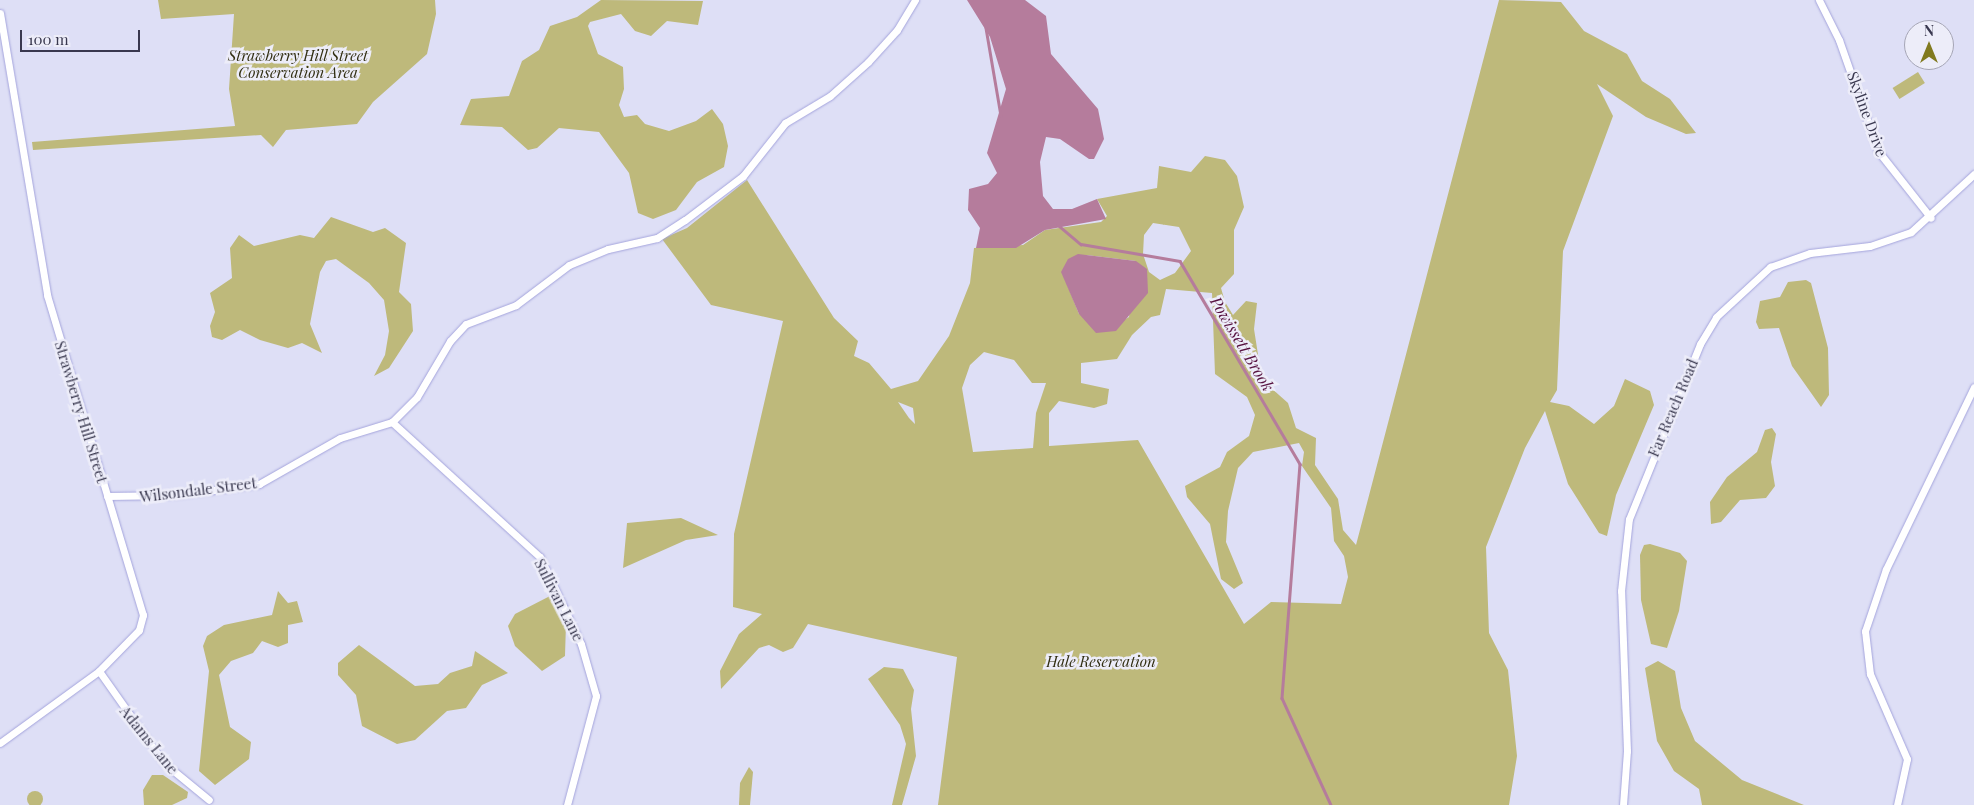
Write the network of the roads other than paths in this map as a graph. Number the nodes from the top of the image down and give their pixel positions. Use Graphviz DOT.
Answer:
graph roads {
  1 [pos="915,0"];
  2 [pos="1819,0"];
  3 [pos="0,13"];
  4 [pos="1974,174"];
  5 [pos="1931,218"];
  6 [pos="1974,387"];
  7 [pos="392,422"];
  8 [pos="107,496"];
  9 [pos="98,670"];
  10 [pos="0,744"];
  11 [pos="209,800"];
  12 [pos="567,805"];
  13 [pos="1622,805"];
  14 [pos="1896,805"];
  1 -- 7 [label="street, Wilsondale Street"];
  2 -- 5 [label="street, Skyline Drive"];
  3 -- 8 [label="street, Strawberry Hill Street"];
  4 -- 5 [label="street, Far Reach Road"];
  5 -- 13 [label="street, Far Reach Road"];
  6 -- 14 [label="street"];
  7 -- 8 [label="street, Wilsondale Street"];
  7 -- 12 [label="street, Sullivan Lane"];
  8 -- 9 [label="street, Strawberry Hill Street"];
  9 -- 10 [label="street, Strawberry Hill Street"];
  9 -- 11 [label="street, Adams Lane"];
}
